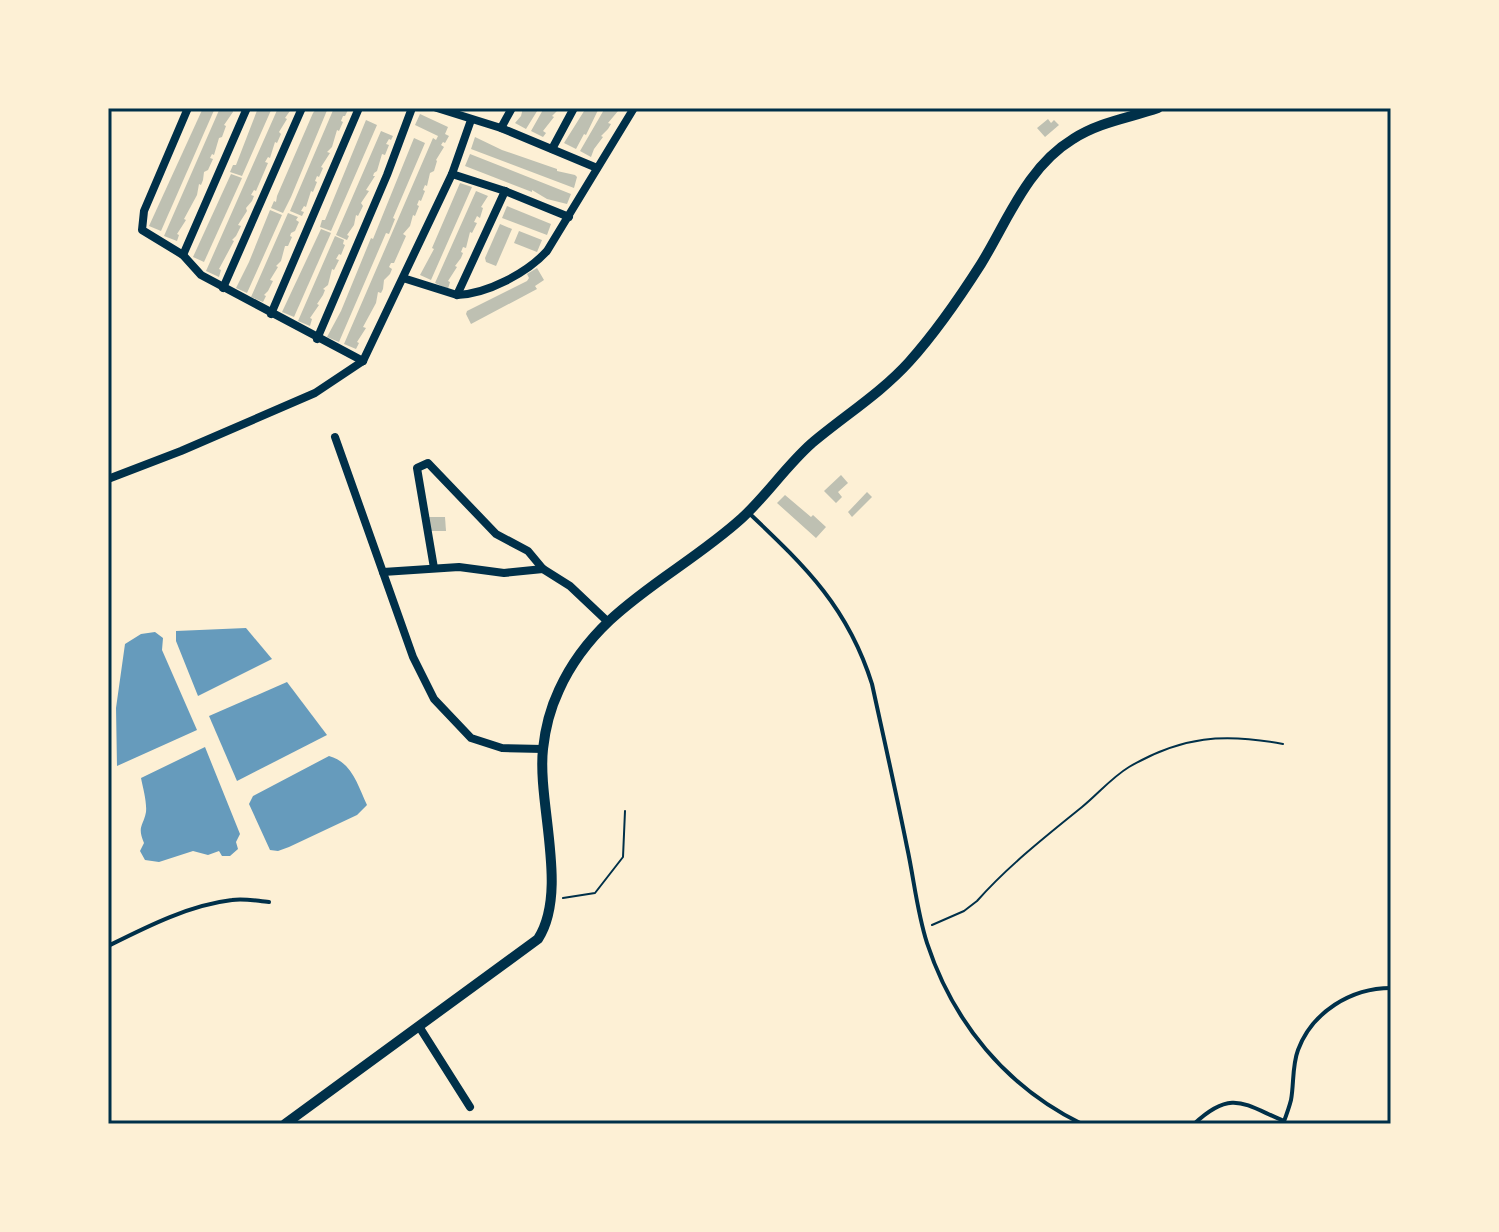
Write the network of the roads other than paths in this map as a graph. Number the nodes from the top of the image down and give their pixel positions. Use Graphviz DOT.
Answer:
graph roads {
  1 [pos="188,108"];
  2 [pos="247,108"];
  3 [pos="302,108"];
  4 [pos="359,108"];
  5 [pos="412,108"];
  6 [pos="512,108"];
  7 [pos="574,108"];
  8 [pos="634,108"];
  9 [pos="1158,108"];
  10 [pos="444,109"];
  11 [pos="471,120"];
  12 [pos="501,128"];
  13 [pos="552,149"];
  14 [pos="597,168"];
  15 [pos="452,174"];
  16 [pos="505,191"];
  17 [pos="569,217"];
  18 [pos="183,255"];
  19 [pos="403,278"];
  20 [pos="223,288"];
  21 [pos="457,295"];
  22 [pos="271,314"];
  23 [pos="317,339"];
  24 [pos="363,361"];
  25 [pos="335,437"];
  26 [pos="108,479"];
  27 [pos="748,512"];
  28 [pos="434,568"];
  29 [pos="543,569"];
  30 [pos="383,572"];
  31 [pos="607,621"];
  32 [pos="543,749"];
  33 [pos="269,902"];
  34 [pos="108,946"];
  35 [pos="1391,988"];
  36 [pos="420,1028"];
  37 [pos="470,1107"];
  38 [pos="1284,1122"];
  39 [pos="285,1124"];
  40 [pos="1082,1124"];
  41 [pos="1194,1124"];
  1 -- 18 [label="street"];
  2 -- 18 [label="street"];
  3 -- 20 [label="street"];
  4 -- 22 [label="street"];
  5 -- 23 [label="street"];
  6 -- 12 [label="street"];
  7 -- 13 [label="street"];
  8 -- 14 [label="street"];
  9 -- 27 [label="street"];
  10 -- 11 [label="street"];
  11 -- 12 [label="street"];
  11 -- 15 [label="street"];
  12 -- 13 [label="street"];
  13 -- 14 [label="street"];
  14 -- 17 [label="street"];
  15 -- 16 [label="street"];
  15 -- 19 [label="street"];
  16 -- 17 [label="street"];
  16 -- 21 [label="street"];
  17 -- 21 [label="street"];
  18 -- 20 [label="street"];
  19 -- 21 [label="street"];
  19 -- 24 [label="street"];
  20 -- 22 [label="street"];
  22 -- 23 [label="street"];
  23 -- 24 [label="street"];
  24 -- 26 [label="street"];
  25 -- 30 [label="street"];
  27 -- 31 [label="street"];
  27 -- 40 [label="lane"];
  28 -- 29 [label="street"];
  28 -- 29 [label="street"];
  28 -- 30 [label="street"];
  29 -- 31 [label="street"];
  30 -- 32 [label="street"];
  31 -- 32 [label="street"];
  32 -- 36 [label="street"];
  33 -- 34 [label="lane"];
  35 -- 38 [label="lane"];
  36 -- 37 [label="street"];
  36 -- 39 [label="street"];
  38 -- 41 [label="lane"];
}
